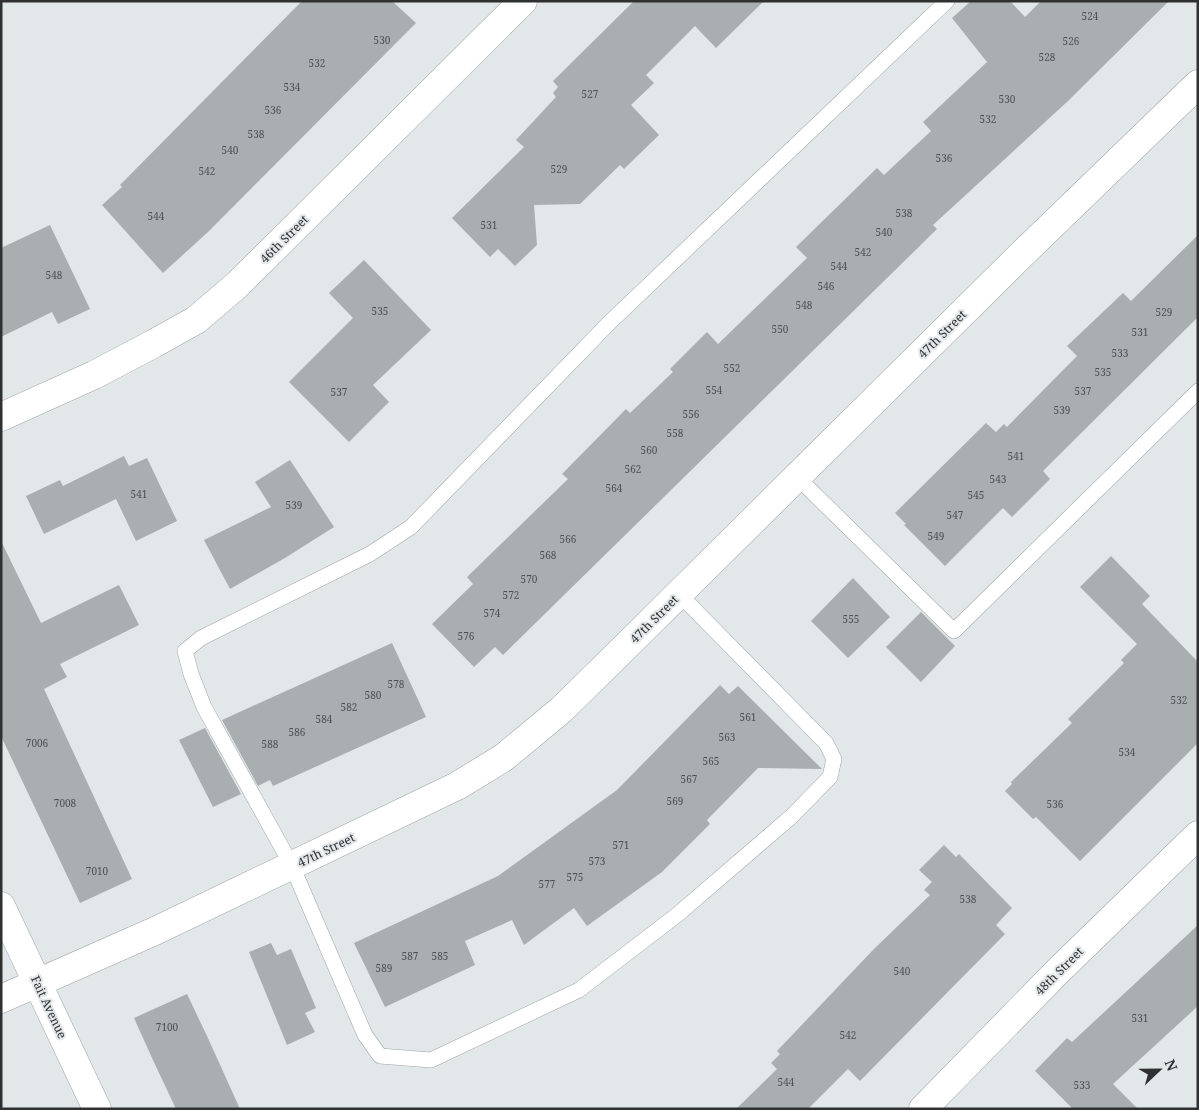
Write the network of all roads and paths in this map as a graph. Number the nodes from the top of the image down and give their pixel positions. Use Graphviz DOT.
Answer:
graph roads {
  1 [pos="523,1"];
  2 [pos="947,1"];
  3 [pos="1198,84"];
  4 [pos="1198,392"];
  5 [pos="1,417"];
  6 [pos="796,477"];
  7 [pos="679,594"];
  8 [pos="1198,834"];
  9 [pos="292,866"];
  10 [pos="1,906"];
  11 [pos="37,981"];
  12 [pos="1,999"];
  13 [pos="97,1109"];
  14 [pos="923,1109"];
  1 -- 5 [label="street, 46th Street"];
  2 -- 9 [label="lane"];
  3 -- 6 [label="street, 47th Street"];
  4 -- 6 [label="lane"];
  6 -- 7 [label="street, 47th Street"];
  7 -- 9 [label="street, 47th Street"];
  7 -- 9 [label="lane"];
  8 -- 14 [label="street, 48th Street"];
  9 -- 11 [label="street, 47th Street"];
  10 -- 11 [label="street, Fait Avenue"];
  11 -- 12 [label="street, 47th Street"];
  11 -- 13 [label="street, Fait Avenue"];
}
